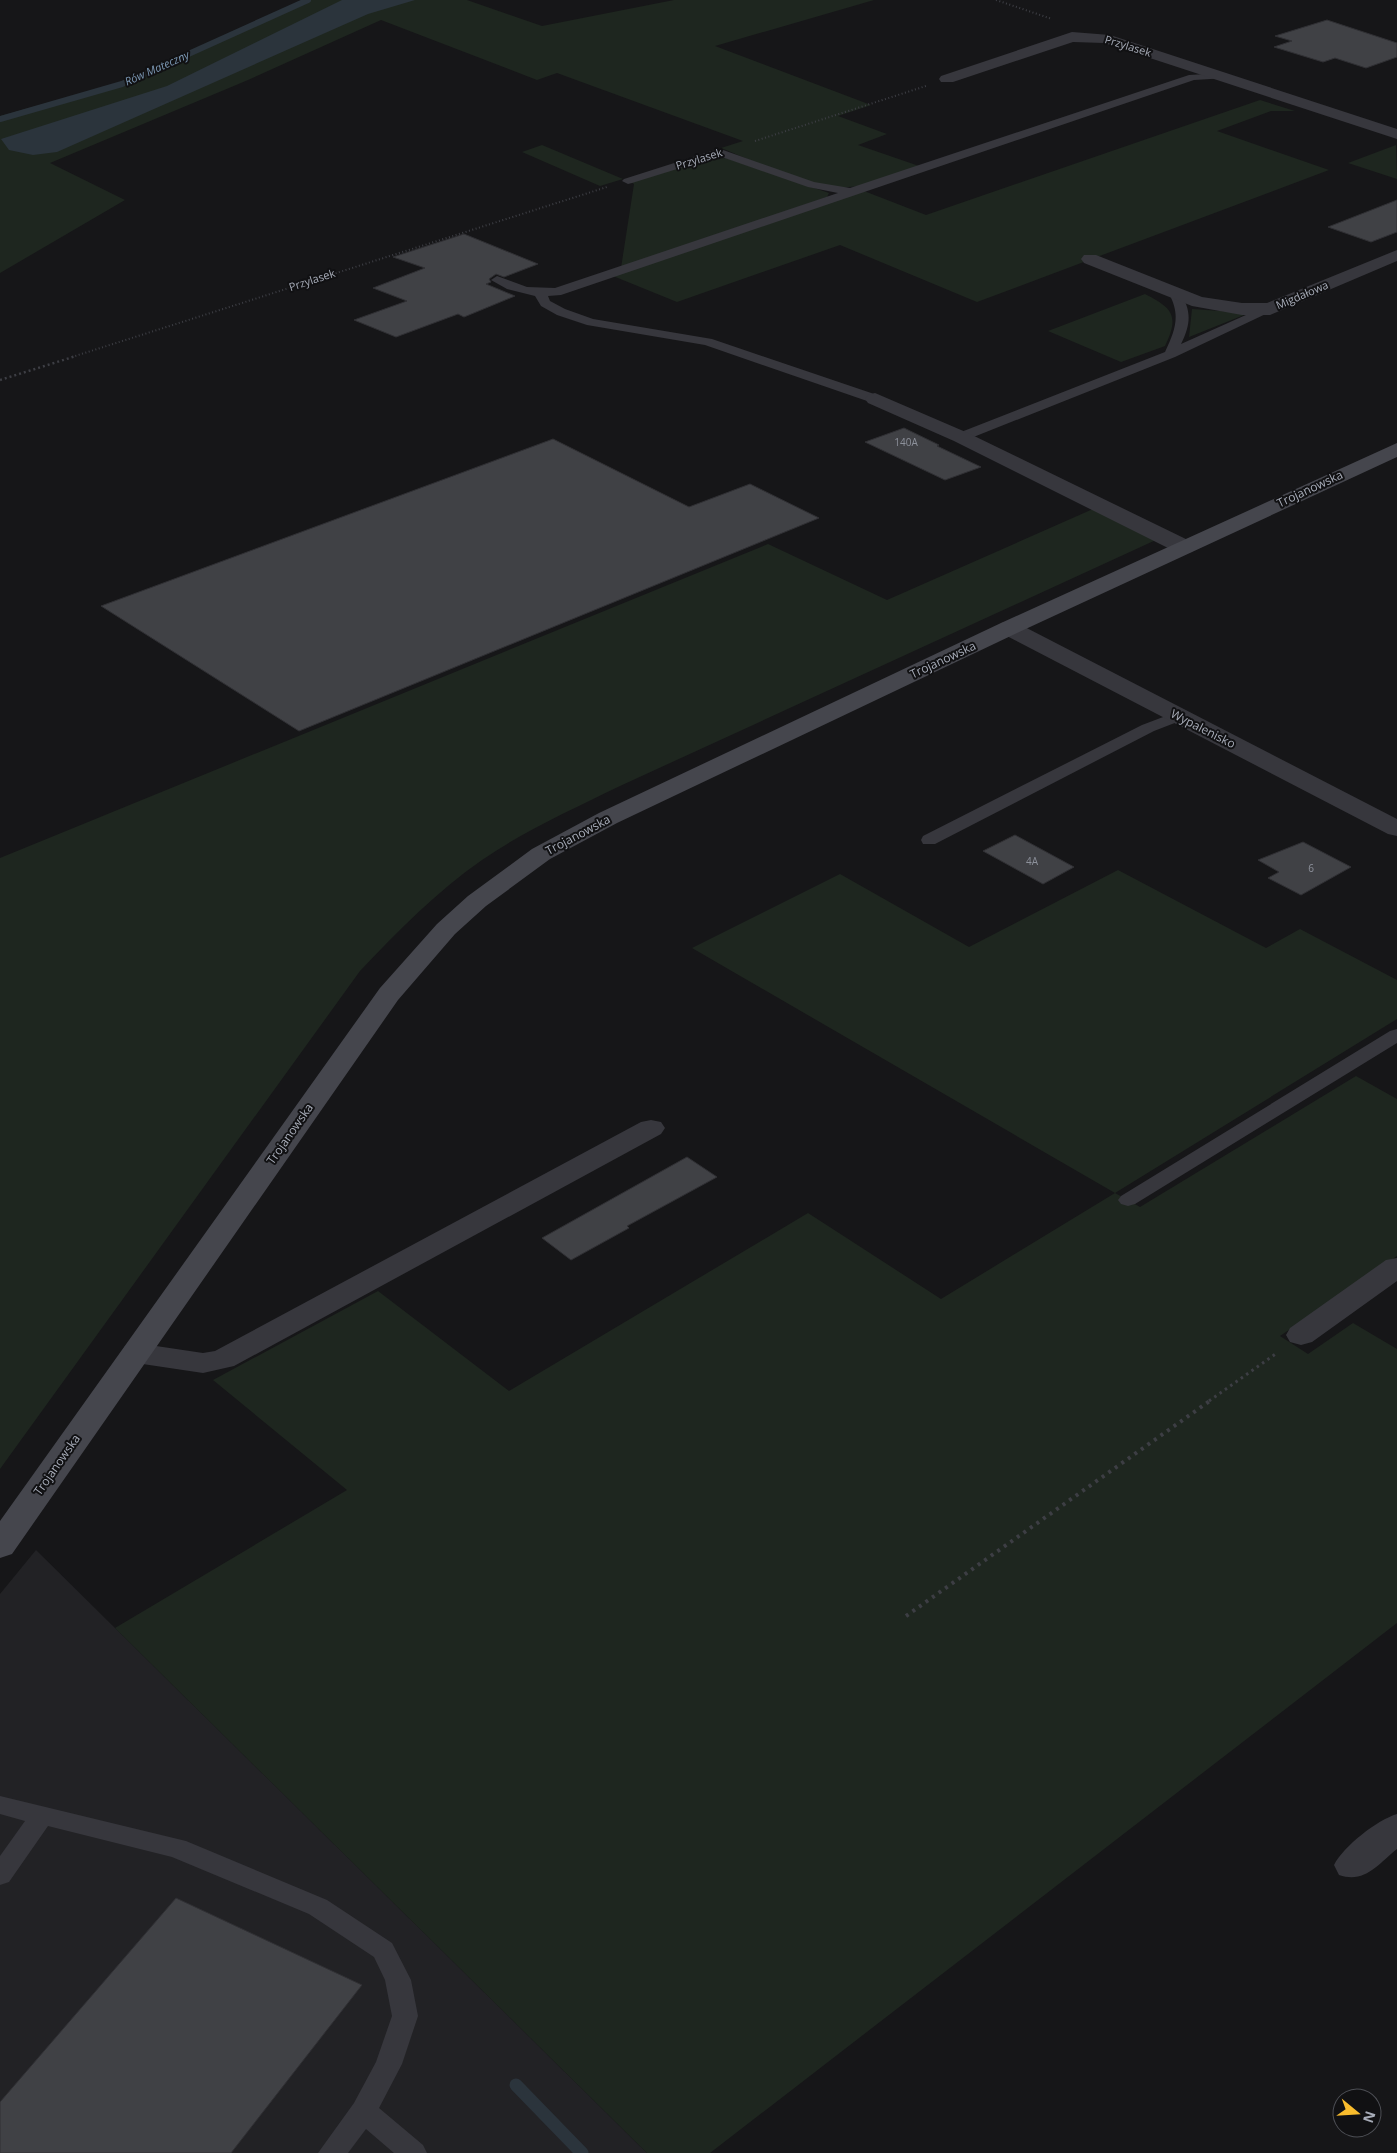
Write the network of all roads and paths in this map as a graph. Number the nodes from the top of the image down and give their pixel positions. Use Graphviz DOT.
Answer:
graph roads {
  1 [pos="996,0"];
  2 [pos="1098,37"];
  3 [pos="1222,76"];
  4 [pos="947,79"];
  5 [pos="1397,134"];
  6 [pos="719,152"];
  7 [pos="628,181"];
  8 [pos="851,192"];
  9 [pos="1397,255"];
  10 [pos="1090,259"];
  11 [pos="497,280"];
  12 [pos="540,293"];
  13 [pos="1176,294"];
  14 [pos="1270,309"];
  15 [pos="1170,354"];
  16 [pos="0,380"];
  17 [pos="875,399"];
  18 [pos="961,437"];
  19 [pos="1397,449"];
  20 [pos="1184,547"];
  21 [pos="1009,628"];
  22 [pos="1179,716"];
  23 [pos="1397,829"];
  24 [pos="929,840"];
  25 [pos="1397,1035"];
  26 [pos="651,1128"];
  27 [pos="1128,1200"];
  28 [pos="1397,1267"];
  29 [pos="1302,1335"];
  30 [pos="136,1353"];
  31 [pos="4,1539"];
  32 [pos="906,1616"];
  33 [pos="0,1805"];
  34 [pos="42,1816"];
  35 [pos="1397,1828"];
  36 [pos="1352,1865"];
  37 [pos="0,1875"];
  38 [pos="364,2111"];
  39 [pos="332,2153"];
  40 [pos="413,2153"];
  1 -- 2 [label="path"];
  2 -- 3 [label="street, Przylasek"];
  2 -- 4 [label="street, Przylasek"];
  3 -- 5 [label="street, Przylasek"];
  3 -- 8 [label="lane"];
  4 -- 6 [label="path, Przylasek"];
  6 -- 7 [label="lane, Przylasek"];
  6 -- 8 [label="lane"];
  7 -- 16 [label="path, Przylasek"];
  8 -- 12 [label="lane"];
  9 -- 14 [label="street, Migdałowa"];
  10 -- 13 [label="street, Migdałowa"];
  11 -- 12 [label="lane"];
  12 -- 17 [label="lane"];
  13 -- 14 [label="street, Migdałowa"];
  13 -- 15 [label="lane"];
  14 -- 15 [label="lane"];
  15 -- 18 [label="lane"];
  17 -- 18 [label="street"];
  18 -- 20 [label="street"];
  19 -- 20 [label="street, Trojanowska"];
  20 -- 21 [label="street, Trojanowska"];
  21 -- 22 [label="street, Wypalenisko"];
  21 -- 30 [label="street, Trojanowska"];
  22 -- 23 [label="street, Wypalenisko"];
  22 -- 24 [label="lane"];
  25 -- 27 [label="lane"];
  26 -- 30 [label="street"];
  28 -- 29 [label="street"];
  29 -- 32 [label="path"];
  30 -- 31 [label="street, Trojanowska"];
  33 -- 34 [label="lane"];
  34 -- 37 [label="lane"];
  34 -- 38 [label="lane"];
  35 -- 36 [label="street"];
  38 -- 39 [label="lane"];
  38 -- 40 [label="lane"];
}
